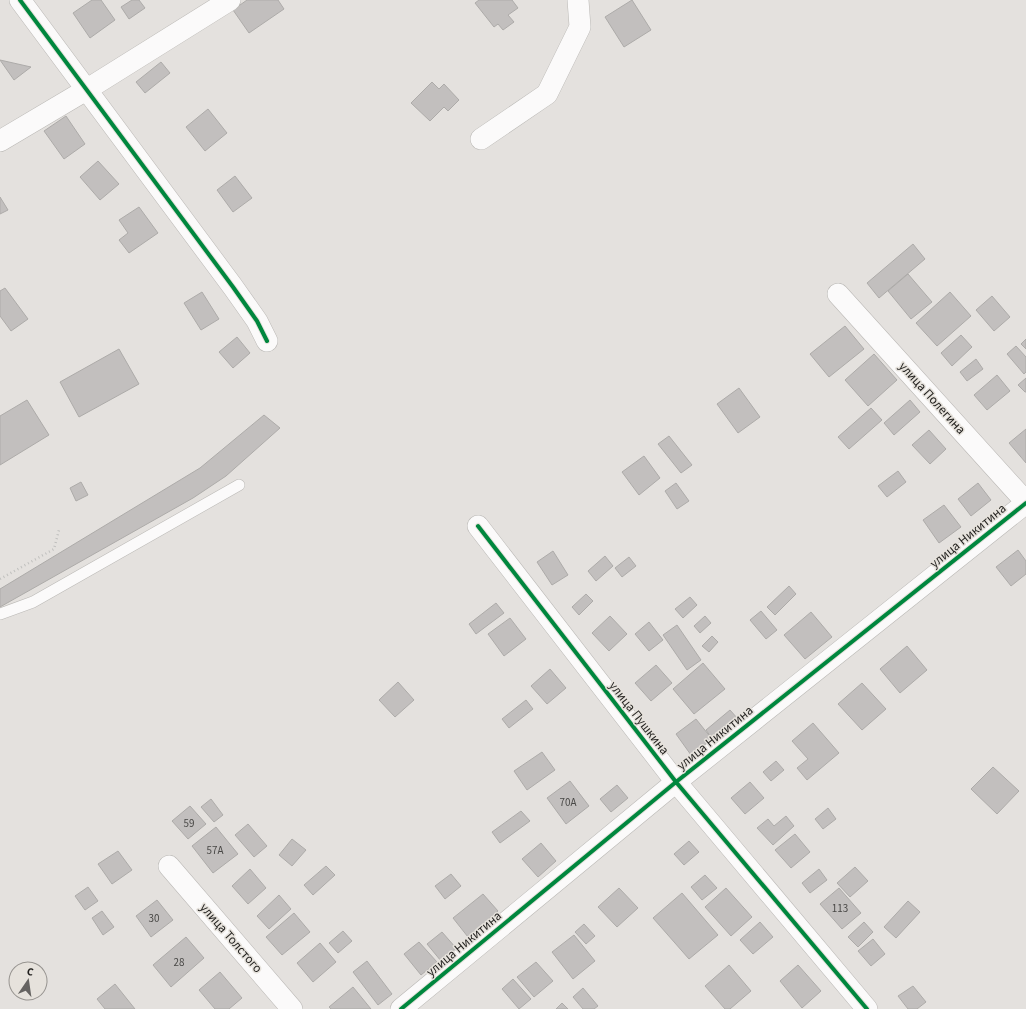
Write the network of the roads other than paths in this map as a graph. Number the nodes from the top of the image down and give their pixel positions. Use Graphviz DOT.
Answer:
graph roads {
  1 [pos="20,0"];
  2 [pos="230,0"];
  3 [pos="578,0"];
  4 [pos="86,90"];
  5 [pos="481,139"];
  6 [pos="0,140"];
  7 [pos="838,294"];
  8 [pos="267,341"];
  9 [pos="239,485"];
  10 [pos="1026,503"];
  11 [pos="478,526"];
  12 [pos="0,614"];
  13 [pos="676,782"];
  14 [pos="169,866"];
  15 [pos="292,1009"];
  16 [pos="401,1009"];
  17 [pos="867,1009"];
  1 -- 4 [label="street"];
  2 -- 4 [label="street"];
  3 -- 5 [label="street"];
  4 -- 6 [label="street"];
  4 -- 8 [label="street"];
  7 -- 10 [label="street, улица Полегина"];
  9 -- 12 [label="lane"];
  10 -- 13 [label="street, улица Никитина"];
  11 -- 13 [label="street, улица Пушкина"];
  13 -- 16 [label="street, улица Никитина"];
  13 -- 17 [label="street, улица Пушкина"];
  14 -- 15 [label="street, улица Толстого"];
}
